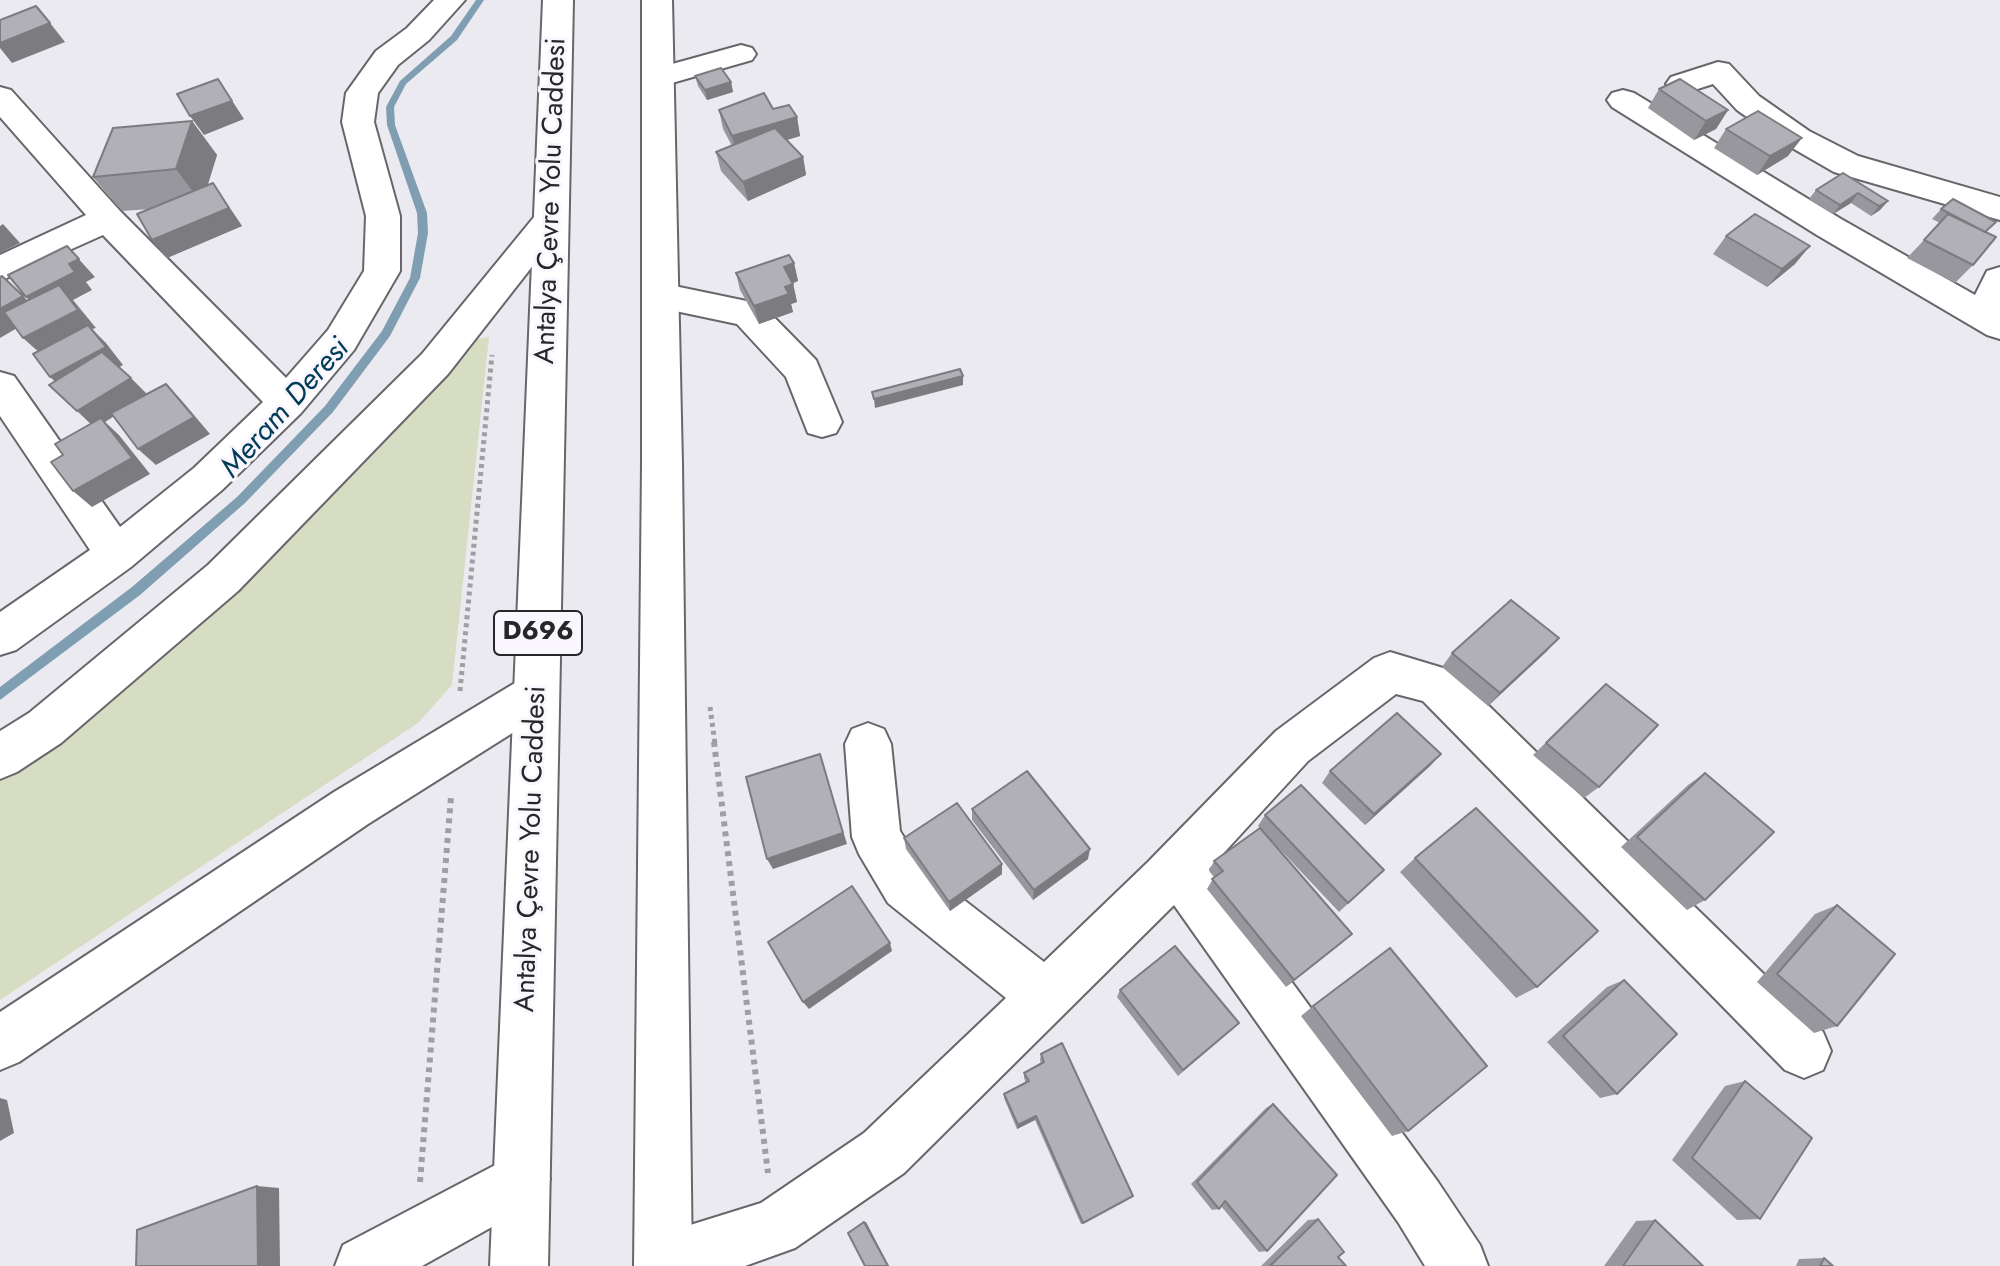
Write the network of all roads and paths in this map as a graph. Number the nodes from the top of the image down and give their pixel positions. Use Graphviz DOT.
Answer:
graph roads {
  1 [pos="450,0"];
  2 [pos="558,0"];
  3 [pos="657,0"];
  4 [pos="741,54"];
  5 [pos="658,78"];
  6 [pos="1682,84"];
  7 [pos="0,97"];
  8 [pos="1623,100"];
  9 [pos="2000,209"];
  10 [pos="108,219"];
  11 [pos="551,219"];
  12 [pos="0,269"];
  13 [pos="2000,280"];
  14 [pos="502,281"];
  15 [pos="660,296"];
  16 [pos="1992,321"];
  17 [pos="0,386"];
  18 [pos="287,403"];
  19 [pos="822,422"];
  20 [pos="116,555"];
  21 [pos="0,636"];
  22 [pos="708,692"];
  23 [pos="536,694"];
  24 [pos="455,744"];
  25 [pos="868,744"];
  26 [pos="0,757"];
  27 [pos="1177,867"];
  28 [pos="1046,996"];
  29 [pos="0,1043"];
  30 [pos="1804,1051"];
  31 [pos="522,1179"];
  32 [pos="775,1228"];
  33 [pos="415,1238"];
  34 [pos="663,1263"];
  35 [pos="364,1266"];
  36 [pos="519,1266"];
  37 [pos="1459,1266"];
  1 -- 18 [label="main road"];
  2 -- 11 [label="main road, Antalya Çevre Yolu Caddesi / D696"];
  3 -- 5 [label="main road"];
  4 -- 5 [label="main road"];
  5 -- 15 [label="main road"];
  6 -- 9 [label="main road"];
  7 -- 10 [label="main road"];
  8 -- 16 [label="main road"];
  10 -- 12 [label="main road"];
  10 -- 18 [label="main road"];
  11 -- 14 [label="main road"];
  11 -- 23 [label="main road, Antalya Çevre Yolu Caddesi / D696"];
  13 -- 16 [label="main road"];
  14 -- 24 [label="path"];
  14 -- 26 [label="main road"];
  15 -- 19 [label="main road"];
  15 -- 34 [label="main road"];
  17 -- 20 [label="main road"];
  18 -- 20 [label="main road"];
  20 -- 21 [label="main road"];
  22 -- 32 [label="path"];
  23 -- 24 [label="main road"];
  23 -- 31 [label="main road, Antalya Çevre Yolu Caddesi / D696"];
  24 -- 29 [label="main road"];
  24 -- 33 [label="path"];
  25 -- 28 [label="main road"];
  27 -- 28 [label="main road"];
  27 -- 30 [label="main road"];
  27 -- 37 [label="main road"];
  28 -- 32 [label="main road"];
  31 -- 33 [label="main road"];
  31 -- 36 [label="main road, Antalya Çevre Yolu Caddesi / D696"];
  32 -- 34 [label="main road"];
  33 -- 35 [label="main road"];
}
